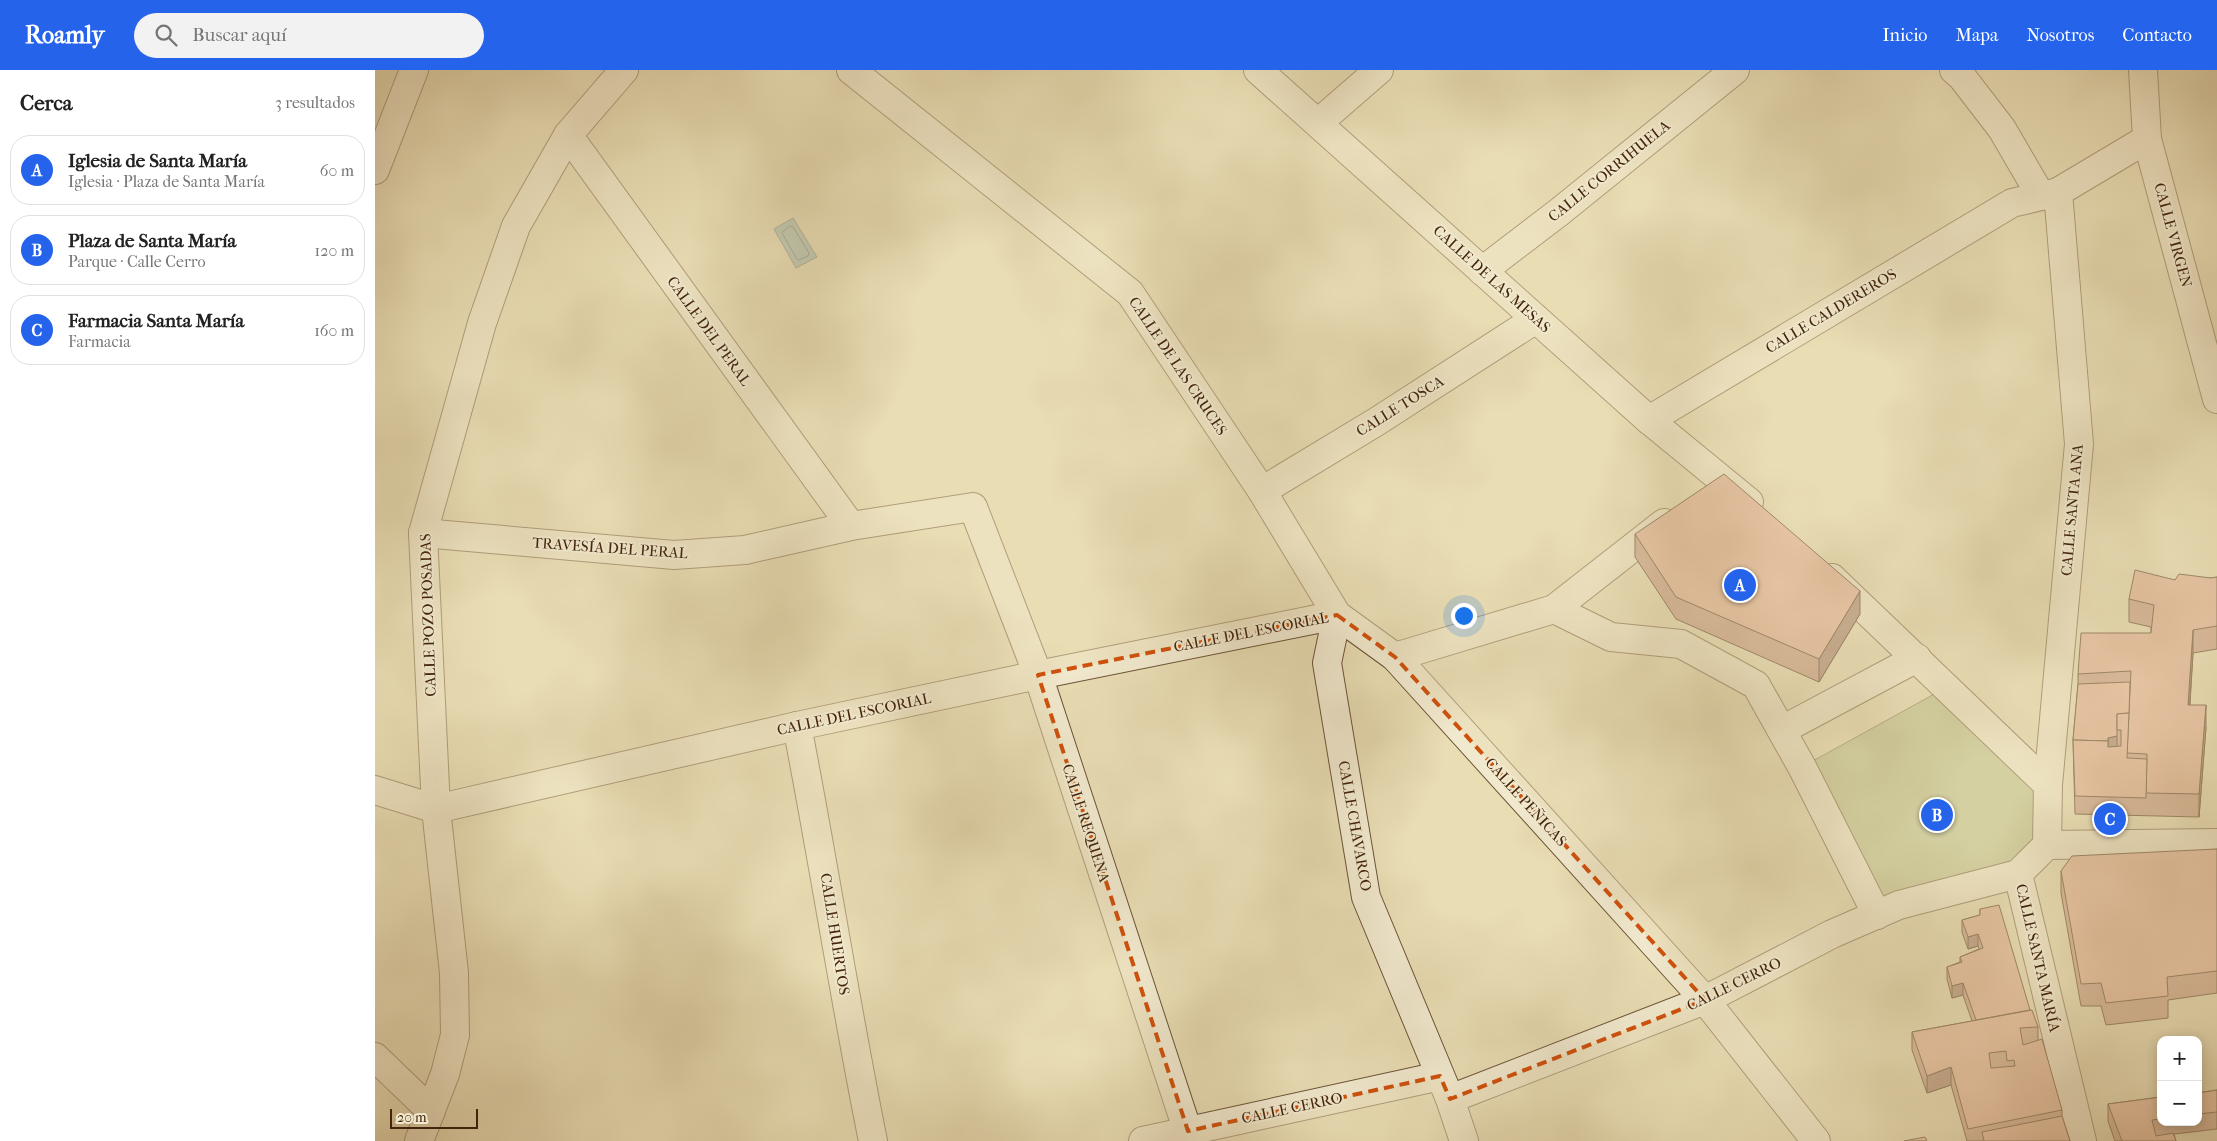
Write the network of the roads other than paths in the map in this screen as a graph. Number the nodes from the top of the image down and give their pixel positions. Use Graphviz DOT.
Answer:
graph roads {
  1 [pos="414,70"];
  2 [pos="624,70"];
  3 [pos="851,70"];
  4 [pos="1258,70"];
  5 [pos="1379,70"];
  6 [pos="1735,70"];
  7 [pos="1954,70"];
  8 [pos="2143,70"];
  9 [pos="1318,123"];
  10 [pos="568,135"];
  11 [pos="2147,139"];
  12 [pos="375,170"];
  13 [pos="2049,194"];
  14 [pos="1482,271"];
  15 [pos="1536,319"];
  16 [pos="2217,399"];
  17 [pos="1649,420"];
  18 [pos="1262,491"];
  19 [pos="973,507"];
  20 [pos="1684,511"];
  21 [pos="1766,517"];
  22 [pos="851,526"];
  23 [pos="423,533"];
  24 [pos="1817,564"];
  25 [pos="1554,609"];
  26 [pos="1337,615"];
  27 [pos="1395,657"];
  28 [pos="1917,658"];
  29 [pos="1038,675"];
  30 [pos="797,726"];
  31 [pos="1782,730"];
  32 [pos="2048,785"];
  33 [pos="375,790"];
  34 [pos="436,809"];
  35 [pos="2217,843"];
  36 [pos="2047,845"];
  37 [pos="2018,874"];
  38 [pos="1877,915"];
  39 [pos="1705,1000"];
  40 [pos="375,1057"];
  41 [pos="1445,1088"];
  42 [pos="431,1111"];
  43 [pos="1190,1136"];
  44 [pos="419,1141"];
  45 [pos="873,1141"];
  46 [pos="1143,1141"];
  47 [pos="1464,1141"];
  48 [pos="1816,1141"];
  49 [pos="2082,1141"];
  1 -- 12 [label="street"];
  2 -- 10 [label="street, CALLE POZO POSADAS"];
  3 -- 18 [label="street, CALLE DE LAS CRUCES"];
  4 -- 9 [label="street, CALLE DE LAS MESAS"];
  5 -- 9 [label="street"];
  6 -- 14 [label="street, CALLE CORRIHUELA"];
  7 -- 13 [label="street, CALLE SANTA ANA"];
  8 -- 11 [label="street, CALLE VIRGEN"];
  9 -- 14 [label="street, CALLE DE LAS MESAS"];
  10 -- 22 [label="street, CALLE DEL PERAL"];
  10 -- 23 [label="street, CALLE POZO POSADAS"];
  11 -- 13 [label="street"];
  11 -- 16 [label="street, CALLE VIRGEN"];
  13 -- 17 [label="street, CALLE CALDEREROS"];
  13 -- 32 [label="street, CALLE SANTA ANA"];
  14 -- 15 [label="street, CALLE DE LAS MESAS"];
  15 -- 17 [label="street, CALLE DE LAS MESAS"];
  15 -- 18 [label="street, CALLE TOSCA"];
  17 -- 21 [label="street, CALLE DE LAS MESAS"];
  18 -- 26 [label="street, CALLE DE LAS CRUCES"];
  19 -- 22 [label="street, TRAVESÍA DEL PERAL"];
  19 -- 29 [label="street, CALLE REQUENA"];
  20 -- 25 [label="street"];
  22 -- 23 [label="street, TRAVESÍA DEL PERAL"];
  23 -- 34 [label="street, CALLE POZO POSADAS"];
  24 -- 28 [label="street"];
  25 -- 27 [label="street"];
  25 -- 31 [label="street"];
  26 -- 27 [label="street, CALLE PEÑICAS"];
  26 -- 29 [label="street, CALLE DEL ESCORIAL"];
  26 -- 41 [label="street, CALLE CHAVARCO"];
  27 -- 39 [label="street, CALLE PEÑICAS"];
  28 -- 31 [label="street"];
  28 -- 32 [label="street"];
  29 -- 30 [label="street, CALLE DEL ESCORIAL"];
  29 -- 43 [label="street, CALLE REQUENA"];
  30 -- 34 [label="street, CALLE DEL ESCORIAL"];
  30 -- 45 [label="street, CALLE HUERTOS"];
  31 -- 38 [label="street"];
  32 -- 36 [label="street"];
  33 -- 34 [label="street"];
  34 -- 42 [label="street, CALLE POZO POSADAS"];
  35 -- 36 [label="street"];
  36 -- 37 [label="street, CALLE SANTA MARÍA"];
  37 -- 38 [label="street, CALLE CERRO"];
  37 -- 49 [label="street, CALLE SANTA MARÍA"];
  38 -- 39 [label="street, CALLE CERRO"];
  39 -- 41 [label="street, CALLE CERRO"];
  39 -- 48 [label="street, CALLE PEÑICAS"];
  40 -- 42 [label="street"];
  41 -- 43 [label="street, CALLE CERRO"];
  41 -- 47 [label="street, CALLE CHAVARCO"];
  42 -- 44 [label="street, CALLE POZO POSADAS"];
  43 -- 46 [label="street, CALLE CERRO"];
}
